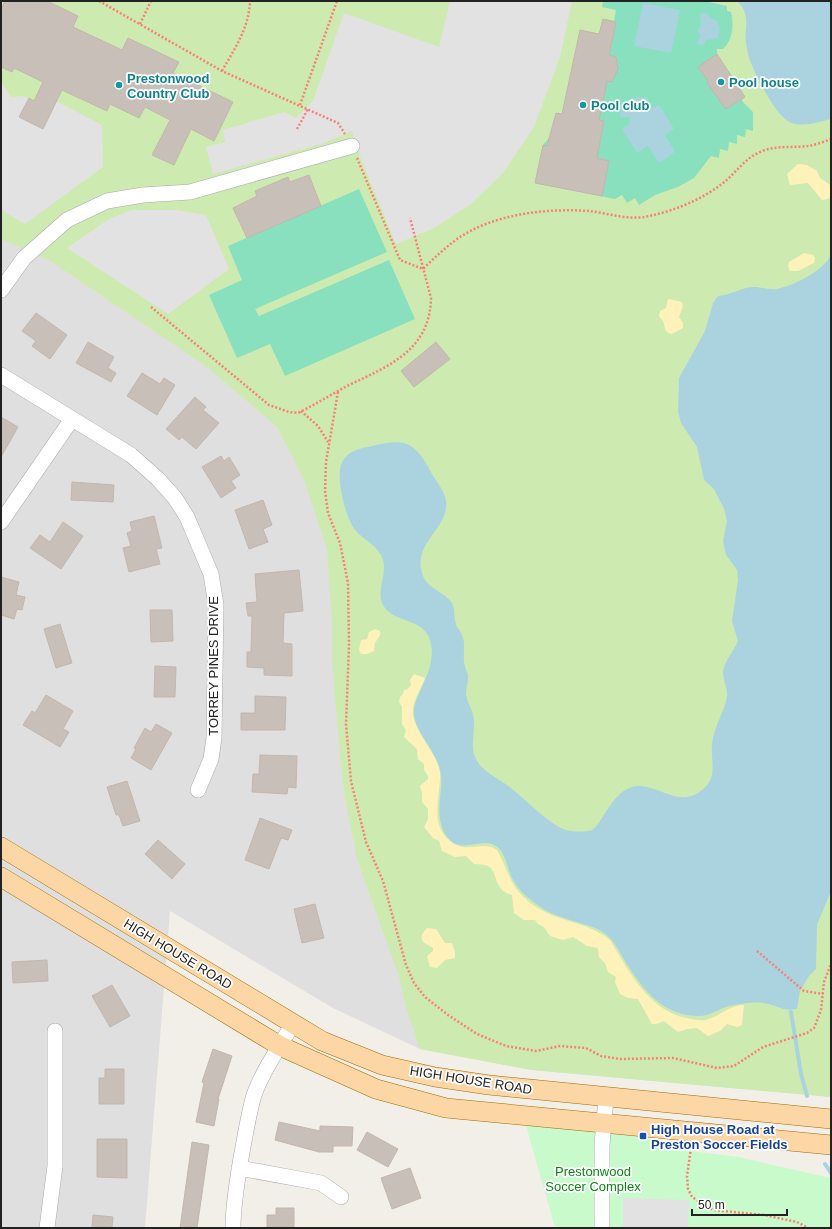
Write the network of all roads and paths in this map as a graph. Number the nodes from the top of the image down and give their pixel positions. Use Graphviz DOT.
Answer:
graph roads {
  1 [pos="99,1"];
  2 [pos="151,1"];
  3 [pos="250,1"];
  4 [pos="337,1"];
  5 [pos="140,24"];
  6 [pos="222,70"];
  7 [pos="300,105"];
  8 [pos="308,109"];
  9 [pos="297,129"];
  10 [pos="831,139"];
  11 [pos="352,146"];
  12 [pos="410,218"];
  13 [pos="423,269"];
  14 [pos="1,290"];
  15 [pos="151,307"];
  16 [pos="1,375"];
  17 [pos="338,392"];
  18 [pos="301,411"];
  19 [pos="72,419"];
  20 [pos="328,442"];
  21 [pos="1,522"];
  22 [pos="198,790"];
  23 [pos="1,847"];
  24 [pos="1,878"];
  25 [pos="757,952"];
  26 [pos="831,964"];
  27 [pos="823,994"];
  28 [pos="293,1023"];
  29 [pos="54,1031"];
  30 [pos="280,1046"];
  31 [pos="606,1098"];
  32 [pos="831,1119"];
  33 [pos="604,1123"];
  34 [pos="831,1145"];
  35 [pos="691,1148"];
  36 [pos="239,1168"];
  37 [pos="341,1197"];
  38 [pos="47,1228"];
  39 [pos="233,1228"];
  40 [pos="602,1228"];
  41 [pos="808,1228"];
  1 -- 5 [label="path"];
  2 -- 5 [label="path"];
  3 -- 6 [label="path"];
  4 -- 7 [label="path"];
  5 -- 6 [label="path"];
  6 -- 7 [label="path"];
  7 -- 8 [label="path"];
  8 -- 9 [label="path"];
  8 -- 11 [label="path"];
  10 -- 13 [label="path"];
  11 -- 13 [label="path"];
  11 -- 14 [label="street"];
  12 -- 13 [label="path"];
  13 -- 17 [label="path"];
  15 -- 18 [label="path"];
  16 -- 19 [label="street, TORREY PINES DRIVE"];
  17 -- 18 [label="path"];
  17 -- 20 [label="path"];
  18 -- 20 [label="path"];
  19 -- 21 [label="street"];
  19 -- 22 [label="street, TORREY PINES DRIVE"];
  20 -- 27 [label="path"];
  23 -- 28 [label="main road, HIGH HOUSE ROAD"];
  24 -- 30 [label="main road, HIGH HOUSE ROAD"];
  25 -- 27 [label="path"];
  26 -- 27 [label="path"];
  28 -- 30 [label="street"];
  28 -- 31 [label="main road, HIGH HOUSE ROAD"];
  29 -- 38 [label="street"];
  30 -- 33 [label="main road, HIGH HOUSE ROAD"];
  30 -- 36 [label="street"];
  31 -- 32 [label="main road, HIGH HOUSE ROAD"];
  31 -- 33 [label="street"];
  33 -- 34 [label="main road, HIGH HOUSE ROAD"];
  33 -- 40 [label="street"];
  35 -- 41 [label="path"];
  36 -- 37 [label="street"];
  36 -- 39 [label="street"];
}
